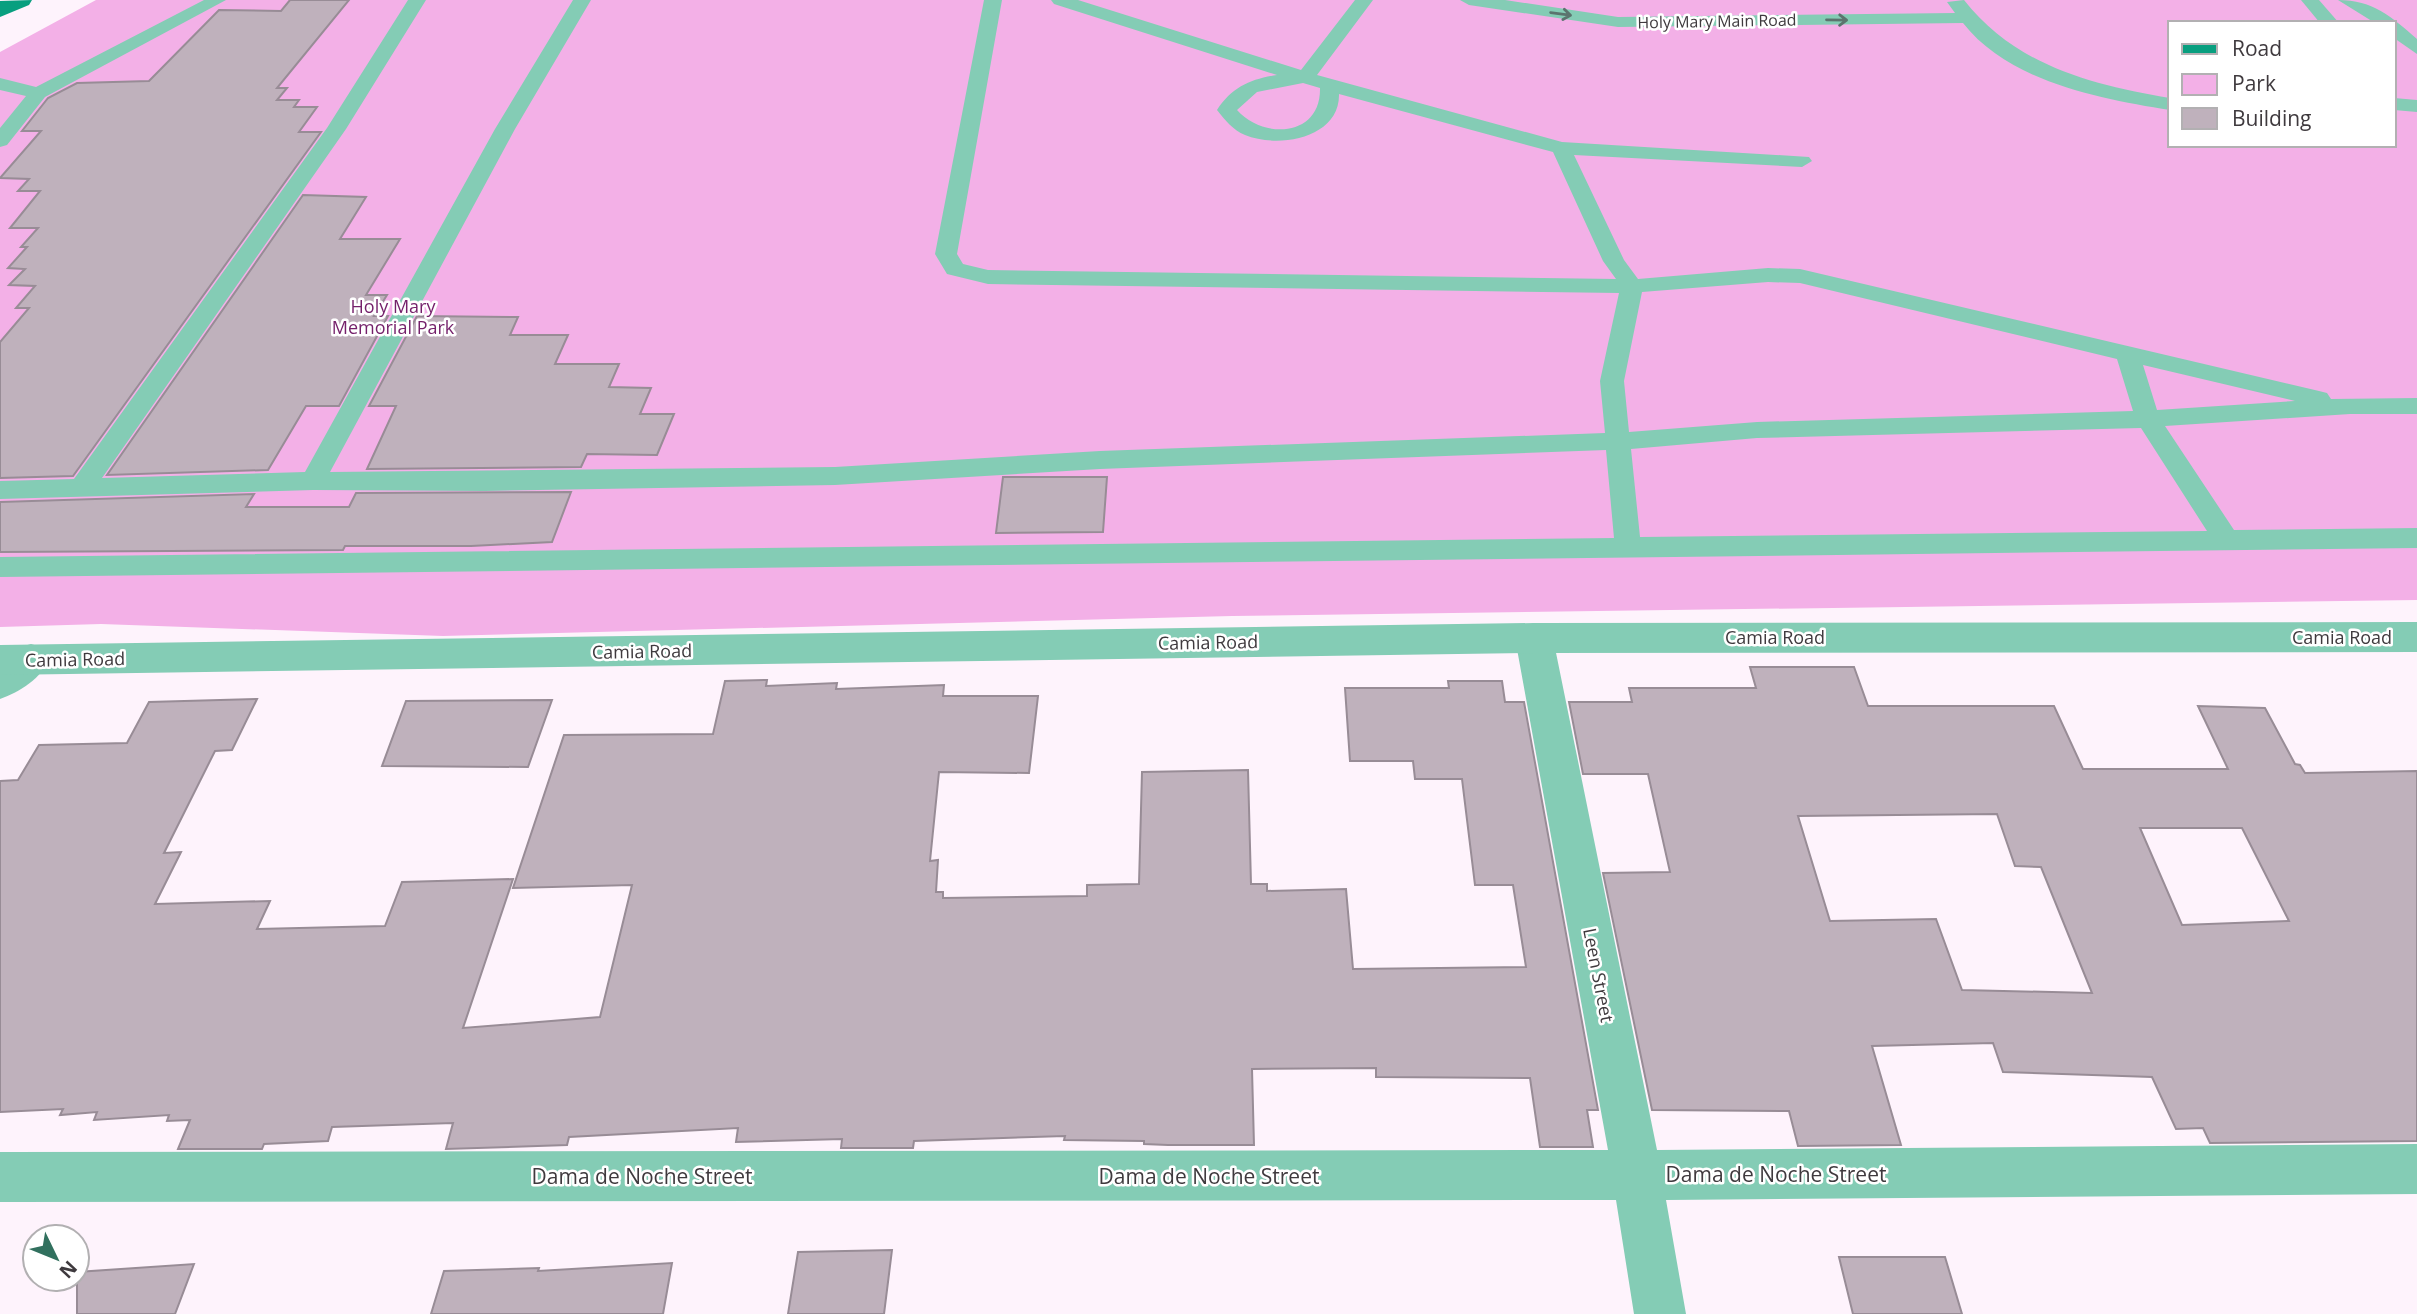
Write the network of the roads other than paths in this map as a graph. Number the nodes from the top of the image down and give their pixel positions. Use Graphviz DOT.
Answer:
graph roads {
  1 [pos="20,0"];
  2 [pos="217,0"];
  3 [pos="417,0"];
  4 [pos="582,0"];
  5 [pos="993,0"];
  6 [pos="1060,0"];
  7 [pos="1364,0"];
  8 [pos="1469,0"];
  9 [pos="1569,0"];
  10 [pos="1955,0"];
  11 [pos="2310,0"];
  12 [pos="2347,0"];
  13 [pos="1763,2"];
  14 [pos="0,10"];
  15 [pos="1966,18"];
  16 [pos="2328,21"];
  17 [pos="2387,21"];
  18 [pos="2396,30"];
  19 [pos="2417,48"];
  20 [pos="1306,77"];
  21 [pos="0,84"];
  22 [pos="1329,85"];
  23 [pos="38,93"];
  24 [pos="2168,104"];
  25 [pos="2396,104"];
  26 [pos="2417,106"];
  27 [pos="0,141"];
  28 [pos="1561,148"];
  29 [pos="1802,161"];
  30 [pos="1632,286"];
  31 [pos="2128,356"];
  32 [pos="2350,406"];
  33 [pos="2417,406"];
  34 [pos="2148,419"];
  35 [pos="1619,441"];
  36 [pos="313,481"];
  37 [pos="80,489"];
  38 [pos="0,490"];
  39 [pos="2417,538"];
  40 [pos="2226,540"];
  41 [pos="1628,547"];
  42 [pos="0,567"];
  43 [pos="2417,637"];
  44 [pos="1534,638"];
  45 [pos="15,660"];
  46 [pos="0,683"];
  47 [pos="2417,1170"];
  48 [pos="1637,1175"];
  49 [pos="0,1177"];
  50 [pos="1660,1314"];
  1 -- 14 [label="main road"];
  2 -- 23 [label="lane"];
  3 -- 37 [label="lane"];
  4 -- 36 [label="lane"];
  5 -- 30 [label="lane"];
  6 -- 20 [label="lane"];
  7 -- 20 [label="lane"];
  8 -- 15 [label="lane, Holy Mary Main Road, one-way"];
  9 -- 13 [label="lane, Holy Mary Main Road"];
  10 -- 15 [label="lane"];
  11 -- 16 [label="lane"];
  12 -- 17 [label="lane"];
  15 -- 24 [label="lane"];
  18 -- 19 [label="lane"];
  20 -- 22 [label="lane"];
  20 -- 22 [label="lane"];
  21 -- 23 [label="lane"];
  22 -- 28 [label="lane"];
  23 -- 27 [label="lane"];
  25 -- 26 [label="lane"];
  28 -- 29 [label="lane"];
  28 -- 30 [label="lane"];
  30 -- 31 [label="lane"];
  30 -- 35 [label="lane"];
  31 -- 32 [label="lane"];
  31 -- 34 [label="lane"];
  32 -- 33 [label="lane"];
  32 -- 34 [label="lane"];
  34 -- 35 [label="lane"];
  34 -- 40 [label="lane"];
  35 -- 36 [label="lane"];
  35 -- 41 [label="lane"];
  36 -- 37 [label="lane"];
  37 -- 38 [label="lane"];
  39 -- 40 [label="lane"];
  40 -- 41 [label="lane"];
  41 -- 42 [label="lane"];
  43 -- 44 [label="street, Camia Road"];
  44 -- 45 [label="street, Camia Road"];
  44 -- 48 [label="street, Leen Street"];
  45 -- 46 [label="street"];
  47 -- 48 [label="street, Dama de Noche Street"];
  48 -- 49 [label="street, Dama de Noche Street"];
  48 -- 50 [label="street, Leen Street"];
}
